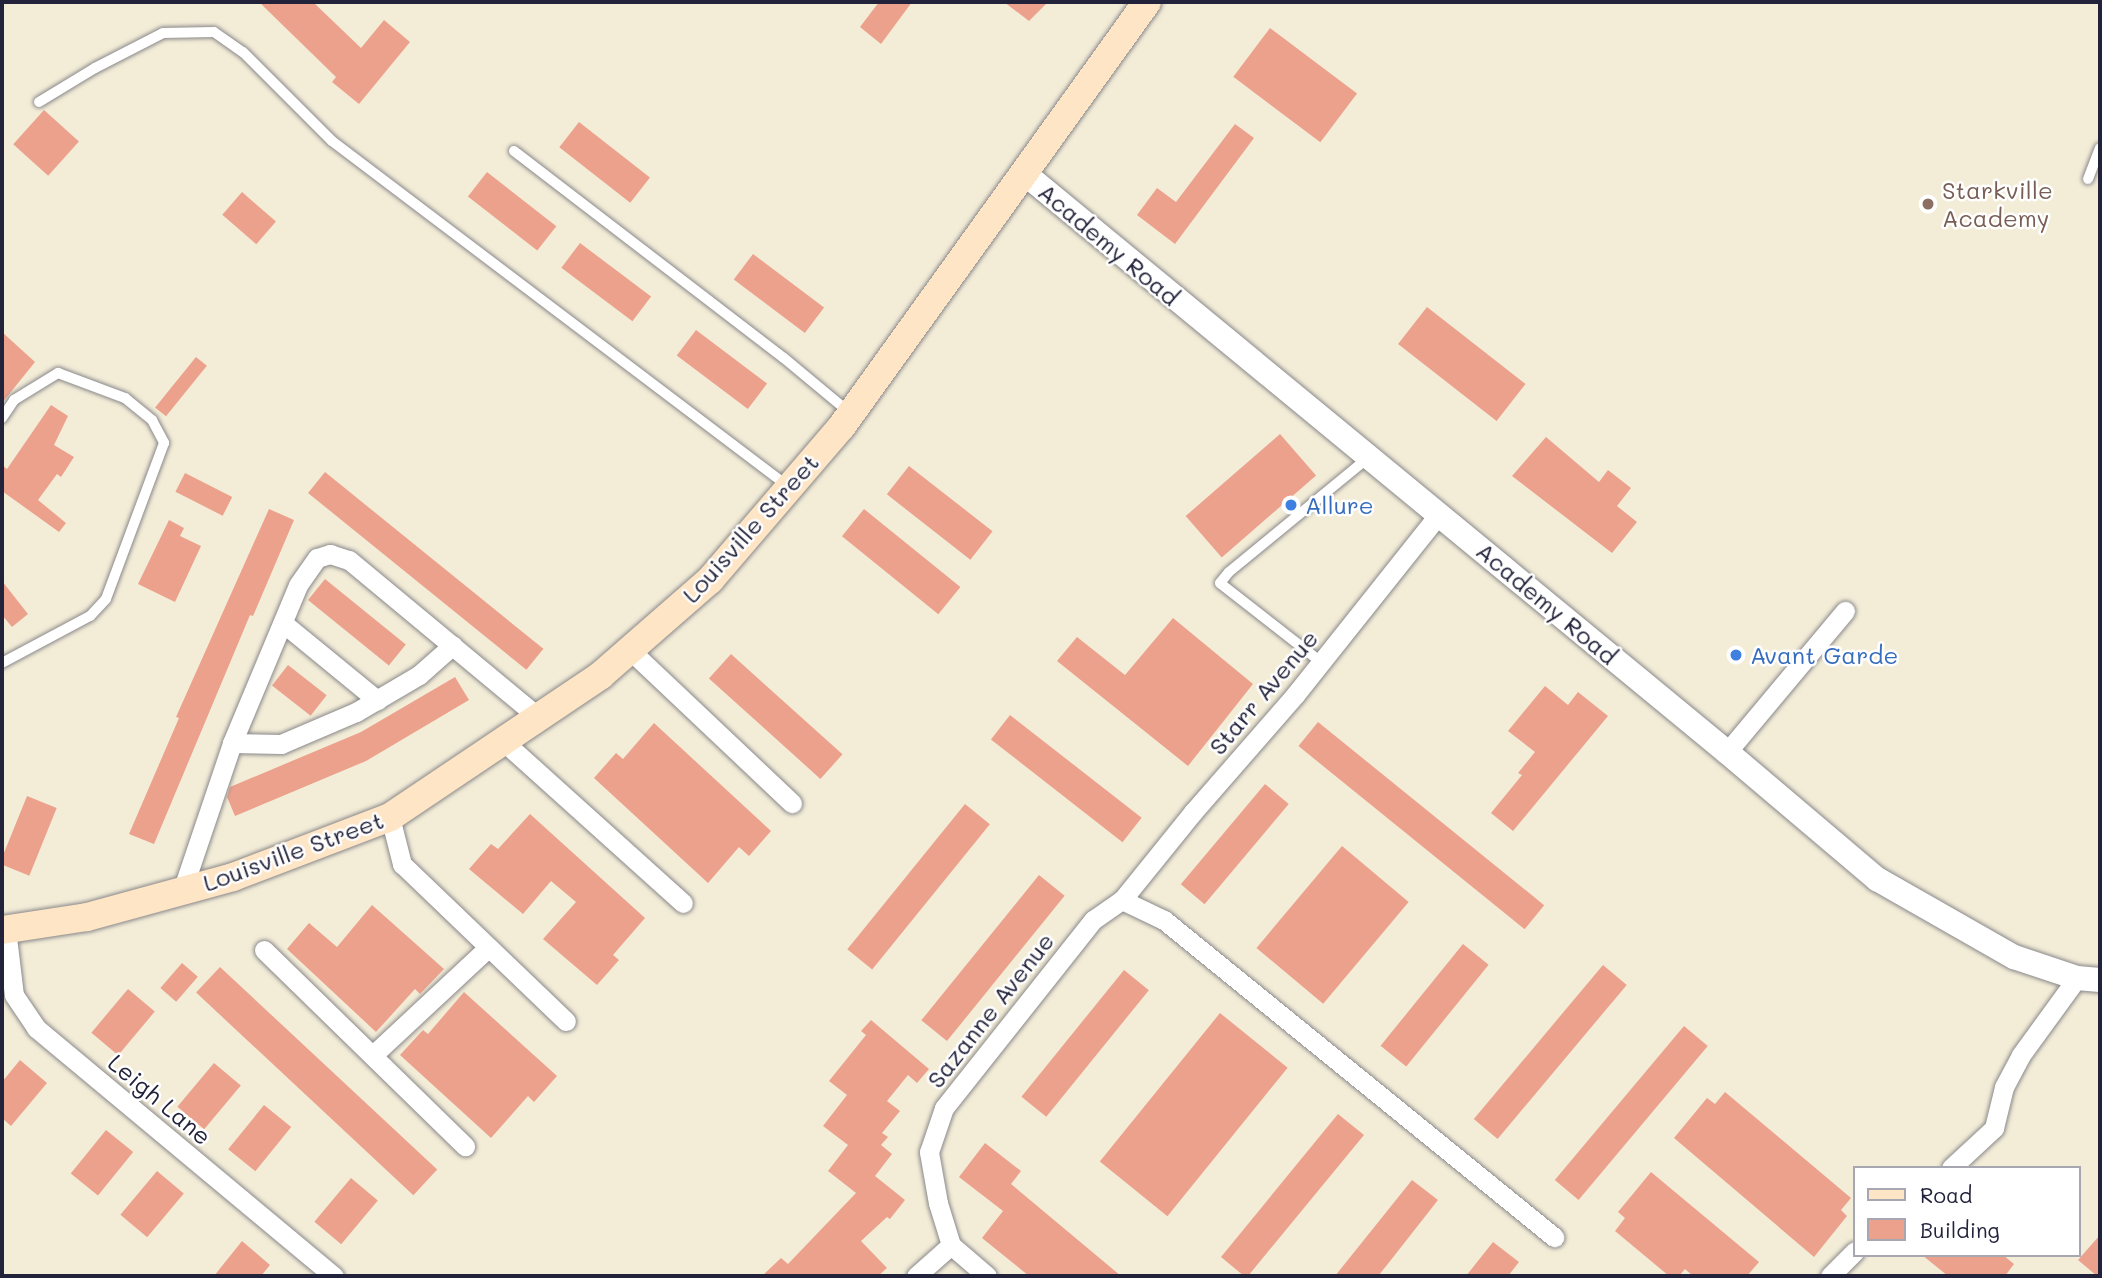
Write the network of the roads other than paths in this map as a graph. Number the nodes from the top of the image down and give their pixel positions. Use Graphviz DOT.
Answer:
graph roads {
  1 [pos="1147,2"];
  2 [pos="39,102"];
  3 [pos="2100,148"];
  4 [pos="514,151"];
  5 [pos="1024,173"];
  6 [pos="2088,179"];
  7 [pos="850,414"];
  8 [pos="2,418"];
  9 [pos="1368,457"];
  10 [pos="790,487"];
  11 [pos="1439,514"];
  12 [pos="1845,611"];
  13 [pos="283,623"];
  14 [pos="453,645"];
  15 [pos="630,650"];
  16 [pos="1321,662"];
  17 [pos="2,663"];
  18 [pos="377,700"];
  19 [pos="538,717"];
  20 [pos="503,741"];
  21 [pos="232,743"];
  22 [pos="1727,752"];
  23 [pos="792,803"];
  24 [pos="390,817"];
  25 [pos="182,891"];
  26 [pos="1122,900"];
  27 [pos="684,903"];
  28 [pos="4,929"];
  29 [pos="489,947"];
  30 [pos="264,950"];
  31 [pos="2089,979"];
  32 [pos="566,1021"];
  33 [pos="373,1055"];
  34 [pos="465,1146"];
  35 [pos="1953,1166"];
  36 [pos="1553,1237"];
  37 [pos="951,1245"];
  38 [pos="1854,1252"];
  39 [pos="334,1276"];
  40 [pos="915,1276"];
  41 [pos="988,1276"];
  42 [pos="1830,1276"];
  1 -- 5 [label="main road, Louisville Street"];
  2 -- 10 [label="lane"];
  3 -- 6 [label="lane"];
  4 -- 7 [label="lane"];
  5 -- 7 [label="main road, Louisville Street"];
  5 -- 9 [label="street, Academy Road"];
  7 -- 10 [label="main road, Louisville Street"];
  8 -- 17 [label="lane"];
  9 -- 11 [label="street, Academy Road"];
  9 -- 16 [label="lane"];
  10 -- 15 [label="main road, Louisville Street"];
  11 -- 16 [label="street, Starr Avenue"];
  11 -- 22 [label="street, Academy Road"];
  12 -- 22 [label="street"];
  13 -- 14 [label="street"];
  13 -- 18 [label="street"];
  13 -- 21 [label="street"];
  14 -- 18 [label="street"];
  14 -- 19 [label="street"];
  15 -- 19 [label="main road, Louisville Street"];
  15 -- 23 [label="street"];
  16 -- 26 [label="street, Starr Avenue"];
  18 -- 21 [label="street"];
  19 -- 20 [label="main road, Louisville Street"];
  20 -- 24 [label="main road, Louisville Street"];
  20 -- 27 [label="street"];
  21 -- 25 [label="street"];
  22 -- 31 [label="street, Academy Road"];
  24 -- 25 [label="main road, Louisville Street"];
  24 -- 29 [label="street"];
  25 -- 28 [label="main road, Louisville Street"];
  26 -- 36 [label="street"];
  26 -- 37 [label="street, Sazanne Avenue"];
  28 -- 39 [label="street, Leigh Lane"];
  29 -- 32 [label="street"];
  29 -- 33 [label="street"];
  30 -- 33 [label="street"];
  31 -- 35 [label="street"];
  33 -- 34 [label="street"];
  37 -- 40 [label="street"];
  37 -- 41 [label="street"];
  38 -- 42 [label="street"];
}
